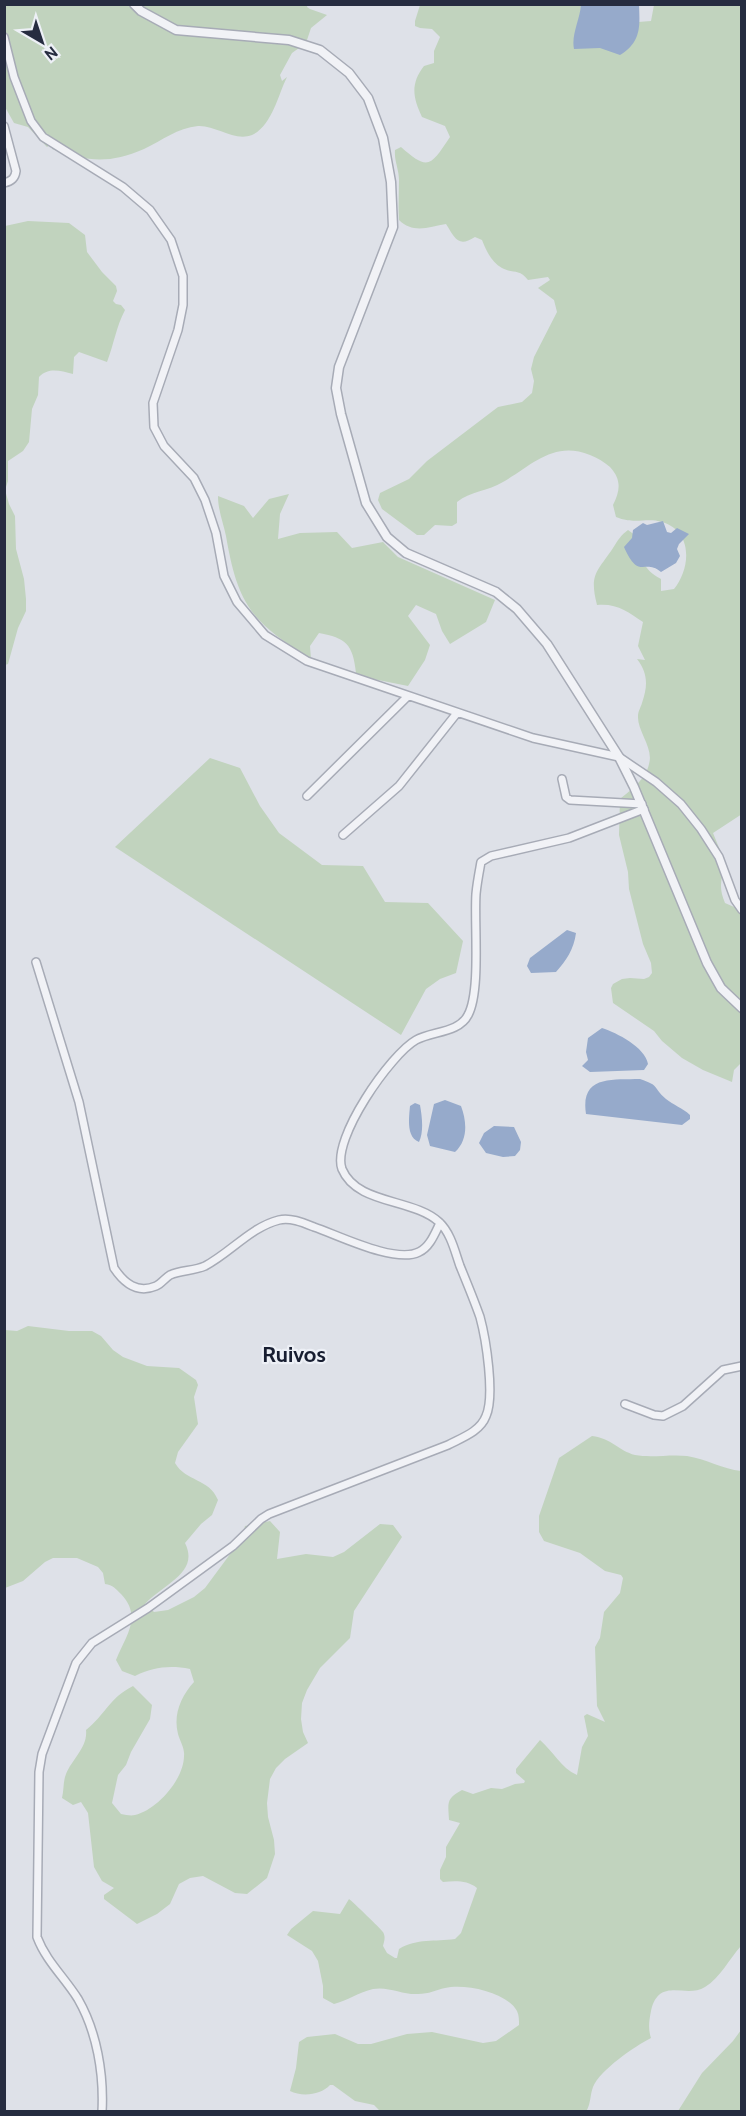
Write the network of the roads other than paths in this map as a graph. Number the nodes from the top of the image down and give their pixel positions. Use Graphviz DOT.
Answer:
graph roads {
  1 [pos="134,4"];
  2 [pos="4,38"];
  3 [pos="4,126"];
  4 [pos="4,183"];
  5 [pos="408,696"];
  6 [pos="458,713"];
  7 [pos="619,757"];
  8 [pos="562,779"];
  9 [pos="307,795"];
  10 [pos="643,807"];
  11 [pos="343,835"];
  12 [pos="741,910"];
  13 [pos="36,962"];
  14 [pos="741,1008"];
  15 [pos="440,1223"];
  16 [pos="741,1366"];
  17 [pos="625,1404"];
  18 [pos="102,2112"];
  1 -- 7 [label="street"];
  2 -- 5 [label="street"];
  3 -- 4 [label="street"];
  5 -- 6 [label="street"];
  5 -- 9 [label="street"];
  6 -- 7 [label="street"];
  6 -- 11 [label="street"];
  7 -- 10 [label="street"];
  7 -- 12 [label="street"];
  8 -- 10 [label="street"];
  10 -- 14 [label="street"];
  10 -- 15 [label="street"];
  13 -- 15 [label="street"];
  15 -- 18 [label="street"];
  16 -- 17 [label="street"];
}
